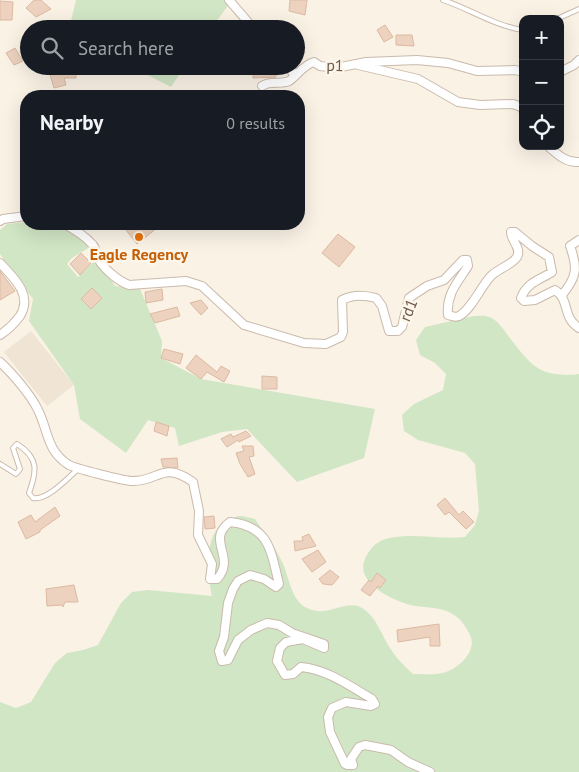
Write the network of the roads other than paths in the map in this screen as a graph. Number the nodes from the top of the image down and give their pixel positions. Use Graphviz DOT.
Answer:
graph roads {
  1 [pos="229,0"];
  2 [pos="443,0"];
  3 [pos="579,9"];
  4 [pos="564,16"];
  5 [pos="246,20"];
  6 [pos="519,29"];
  7 [pos="579,60"];
  8 [pos="356,65"];
  9 [pos="305,66"];
  10 [pos="564,70"];
  11 [pos="519,71"];
  12 [pos="295,75"];
  13 [pos="262,86"];
  14 [pos="519,107"];
  15 [pos="552,150"];
  16 [pos="579,162"];
  17 [pos="20,217"];
  18 [pos="0,221"];
  19 [pos="75,230"];
  20 [pos="579,240"];
  21 [pos="0,263"];
  22 [pos="562,295"];
  23 [pos="579,328"];
  24 [pos="0,334"];
  25 [pos="0,362"];
  26 [pos="0,464"];
  27 [pos="78,468"];
  28 [pos="430,772"];
  1 -- 5 [label="street"];
  2 -- 6 [label="lane"];
  3 -- 4 [label="lane"];
  7 -- 10 [label="street"];
  8 -- 9 [label="street, p1"];
  8 -- 11 [label="street, p1"];
  8 -- 14 [label="street"];
  12 -- 13 [label="street, p1"];
  15 -- 16 [label="street"];
  17 -- 18 [label="street"];
  19 -- 22 [label="street, rd1"];
  20 -- 22 [label="street"];
  21 -- 24 [label="street"];
  22 -- 23 [label="street"];
  25 -- 27 [label="street"];
  26 -- 27 [label="lane"];
  27 -- 28 [label="street"];
}
